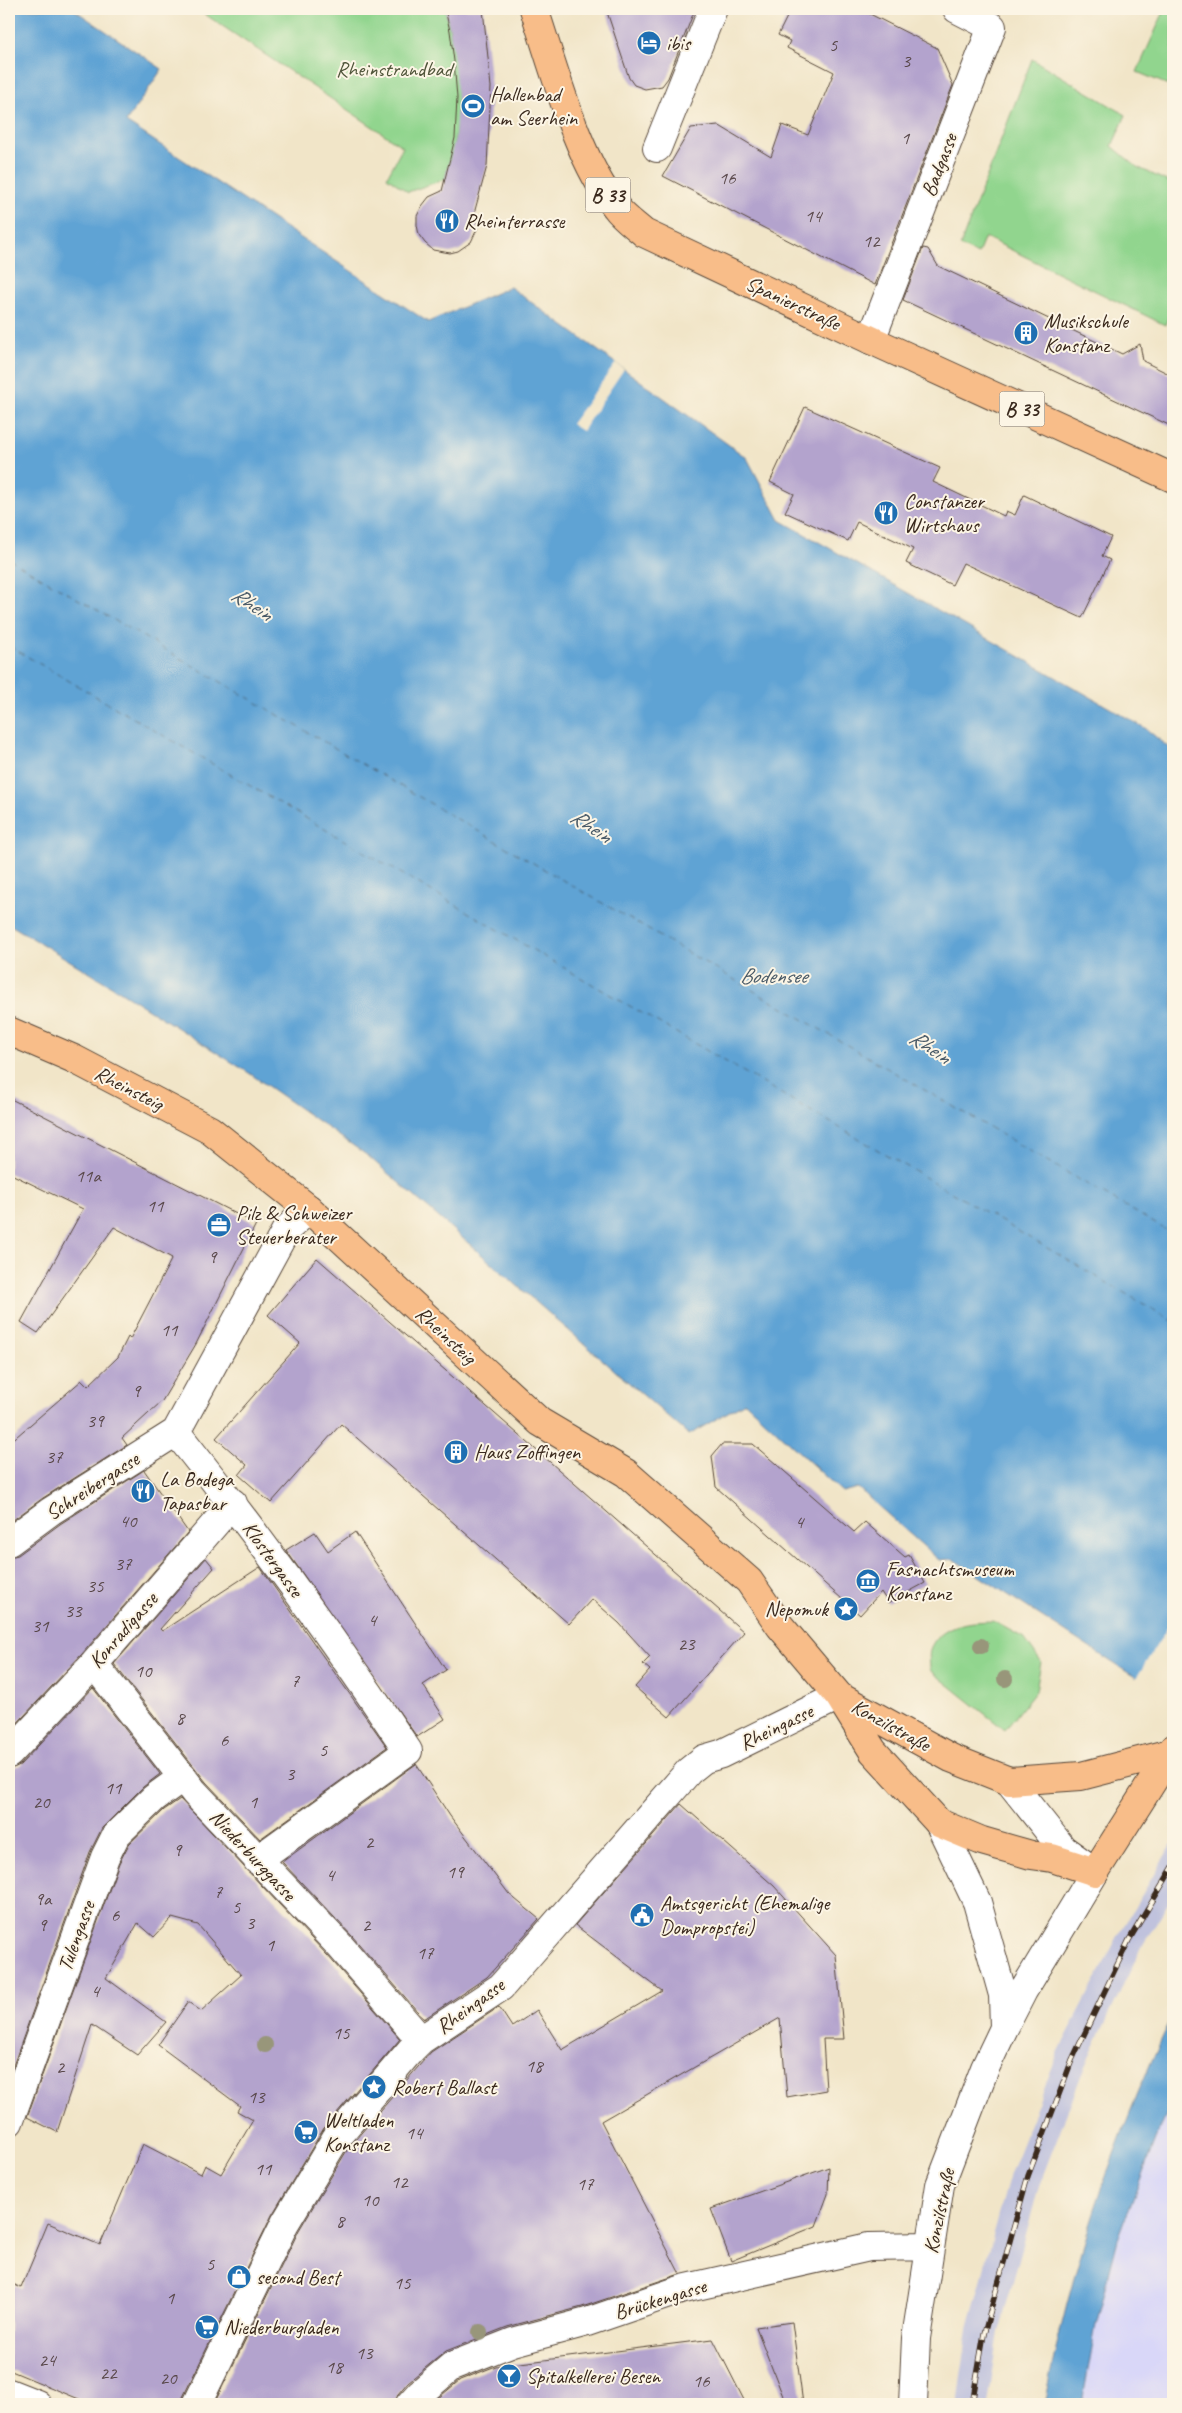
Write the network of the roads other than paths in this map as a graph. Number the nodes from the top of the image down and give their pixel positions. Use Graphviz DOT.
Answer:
graph roads {
  1 [pos="534,9"];
  2 [pos="713,9"];
  3 [pos="957,9"];
  4 [pos="658,148"];
  5 [pos="871,340"];
  6 [pos="1173,478"];
  7 [pos="9,1031"];
  8 [pos="309,1209"];
  9 [pos="176,1432"];
  10 [pos="233,1503"];
  11 [pos="9,1542"];
  12 [pos="94,1664"];
  13 [pos="839,1696"];
  14 [pos="1172,1751"];
  15 [pos="9,1754"];
  16 [pos="183,1777"];
  17 [pos="1009,1781"];
  18 [pos="939,1823"];
  19 [pos="257,1860"];
  20 [pos="1095,1872"];
  21 [pos="1004,2028"];
  22 [pos="421,2040"];
  23 [pos="9,2122"];
  24 [pos="930,2246"];
  25 [pos="9,2392"];
  26 [pos="37,2404"];
  27 [pos="197,2404"];
  28 [pos="410,2404"];
  29 [pos="913,2404"];
  1 -- 5 [label="main road, Spanierstraße / B 33"];
  2 -- 4 [label="street"];
  3 -- 5 [label="street, Badgasse"];
  5 -- 6 [label="main road, Spanierstraße / B 33"];
  7 -- 8 [label="main road, Rheinsteig"];
  8 -- 9 [label="street"];
  8 -- 13 [label="main road, Rheinsteig"];
  9 -- 10 [label="street, Klostergasse"];
  9 -- 11 [label="street, Schreibergasse"];
  10 -- 12 [label="street, Konradigasse"];
  10 -- 19 [label="street, Klostergasse"];
  12 -- 15 [label="street, Konradigasse"];
  12 -- 16 [label="street, Niederburggasse"];
  13 -- 17 [label="main road, Konzilstraße"];
  13 -- 18 [label="main road, Konzilstraße"];
  13 -- 22 [label="street, Rheingasse"];
  14 -- 17 [label="main road, Konzilstraße"];
  14 -- 20 [label="main road, Konzilstraße"];
  16 -- 19 [label="street, Niederburggasse"];
  16 -- 23 [label="street, Tulengasse"];
  17 -- 20 [label="street, Konzilstraße"];
  18 -- 20 [label="main road, Konzilstraße"];
  18 -- 21 [label="street, Konzilstraße"];
  19 -- 22 [label="street, Niederburggasse"];
  20 -- 21 [label="street, Konzilstraße"];
  21 -- 24 [label="street, Konzilstraße"];
  22 -- 27 [label="street, Rheingasse"];
  24 -- 28 [label="street, Brückengasse"];
  24 -- 29 [label="street, Konzilstraße"];
  25 -- 26 [label="street"];
}
